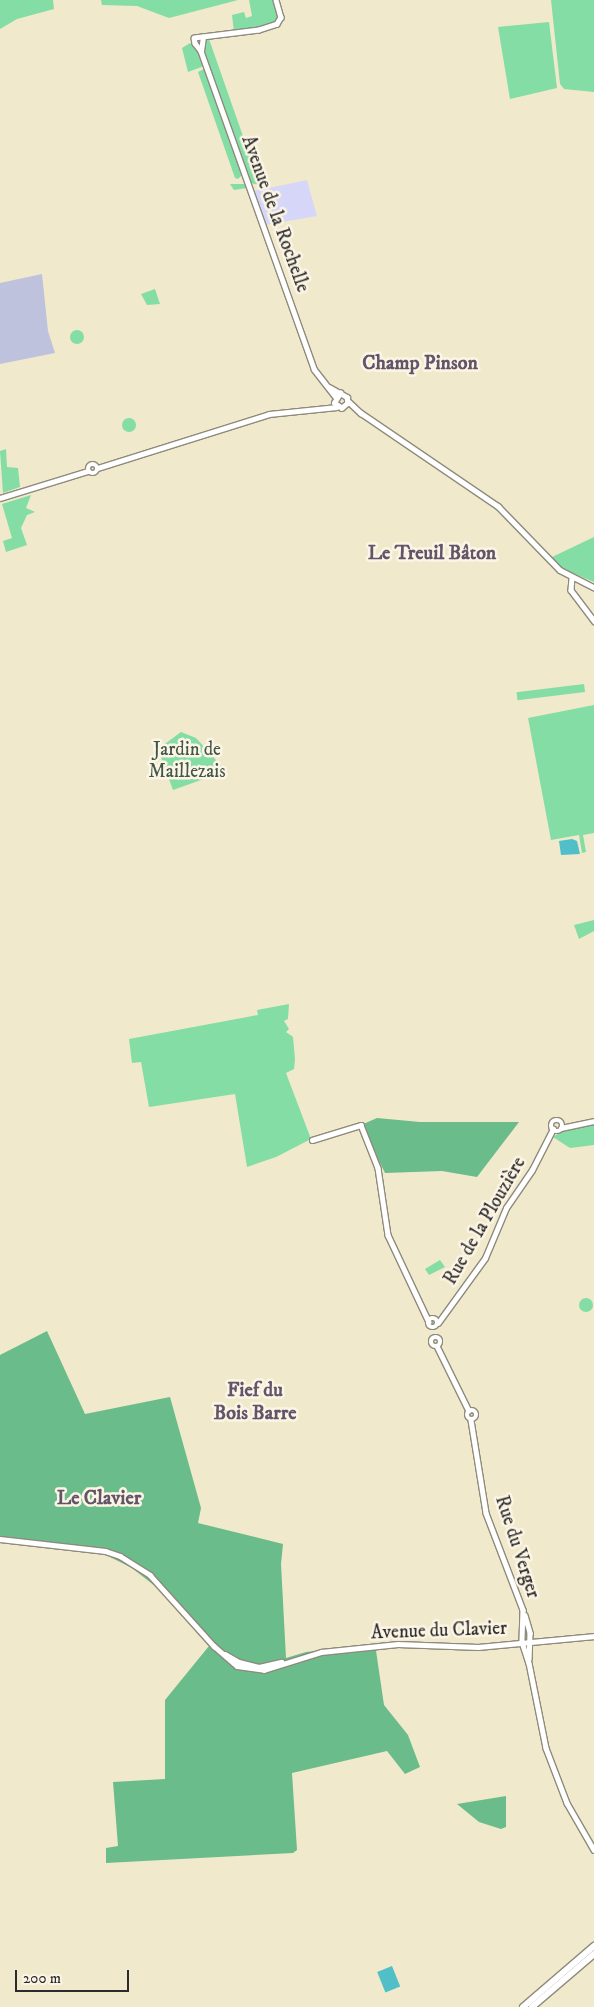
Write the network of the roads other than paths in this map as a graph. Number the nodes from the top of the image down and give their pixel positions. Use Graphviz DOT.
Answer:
graph roads {
  1 [pos="276,0"];
  2 [pos="203,37"];
  3 [pos="200,51"];
  4 [pos="324,385"];
  5 [pos="340,393"];
  6 [pos="334,398"];
  7 [pos="348,401"];
  8 [pos="337,407"];
  9 [pos="344,407"];
  10 [pos="314,409"];
  11 [pos="360,413"];
  12 [pos="0,498"];
  13 [pos="572,578"];
  14 [pos="594,587"];
  15 [pos="594,621"];
  16 [pos="594,1121"];
  17 [pos="562,1126"];
  18 [pos="554,1130"];
  19 [pos="312,1140"];
  20 [pos="433,1323"];
  21 [pos="435,1338"];
  22 [pos="439,1347"];
  23 [pos="471,1411"];
  24 [pos="473,1419"];
  25 [pos="0,1539"];
  26 [pos="523,1610"];
  27 [pos="594,1636"];
  28 [pos="530,1641"];
  29 [pos="522,1642"];
  30 [pos="214,1646"];
  31 [pos="285,1662"];
  32 [pos="529,1663"];
  33 [pos="594,1850"];
  34 [pos="594,1946"];
  35 [pos="594,1954"];
  36 [pos="523,2007"];
  37 [pos="532,2007"];
  1 -- 2 [label="street"];
  2 -- 3 [label="street"];
  2 -- 3 [label="street, Avenue de la Rochelle"];
  3 -- 4 [label="street, Avenue de la Rochelle"];
  4 -- 5 [label="street"];
  4 -- 6 [label="street, Avenue de la Rochelle"];
  5 -- 6 [label="street"];
  5 -- 7 [label="street"];
  6 -- 8 [label="street"];
  6 -- 10 [label="street"];
  7 -- 9 [label="street"];
  7 -- 11 [label="street"];
  8 -- 9 [label="street"];
  8 -- 10 [label="street"];
  9 -- 11 [label="street"];
  10 -- 12 [label="street"];
  11 -- 13 [label="street"];
  13 -- 14 [label="street"];
  13 -- 15 [label="street"];
  16 -- 17 [label="street"];
  17 -- 18 [label="street"];
  17 -- 18 [label="street"];
  18 -- 20 [label="street, Rue de la Plouzière"];
  19 -- 20 [label="street"];
  20 -- 21 [label="street"];
  21 -- 22 [label="street"];
  21 -- 22 [label="street"];
  22 -- 23 [label="street"];
  23 -- 24 [label="street"];
  23 -- 24 [label="street"];
  24 -- 26 [label="street, Rue du Verger"];
  25 -- 30 [label="street, Avenue du Clavier"];
  26 -- 28 [label="street"];
  26 -- 29 [label="street, Rue du Verger"];
  27 -- 28 [label="street, Avenue du Clavier"];
  28 -- 29 [label="street, Avenue du Clavier"];
  28 -- 32 [label="street"];
  29 -- 31 [label="street, Avenue du Clavier"];
  29 -- 32 [label="street"];
  30 -- 31 [label="street, Avenue du Clavier"];
  30 -- 31 [label="street, Avenue du Clavier"];
  32 -- 33 [label="street"];
  34 -- 36 [label="highway"];
  35 -- 37 [label="highway"];
}
